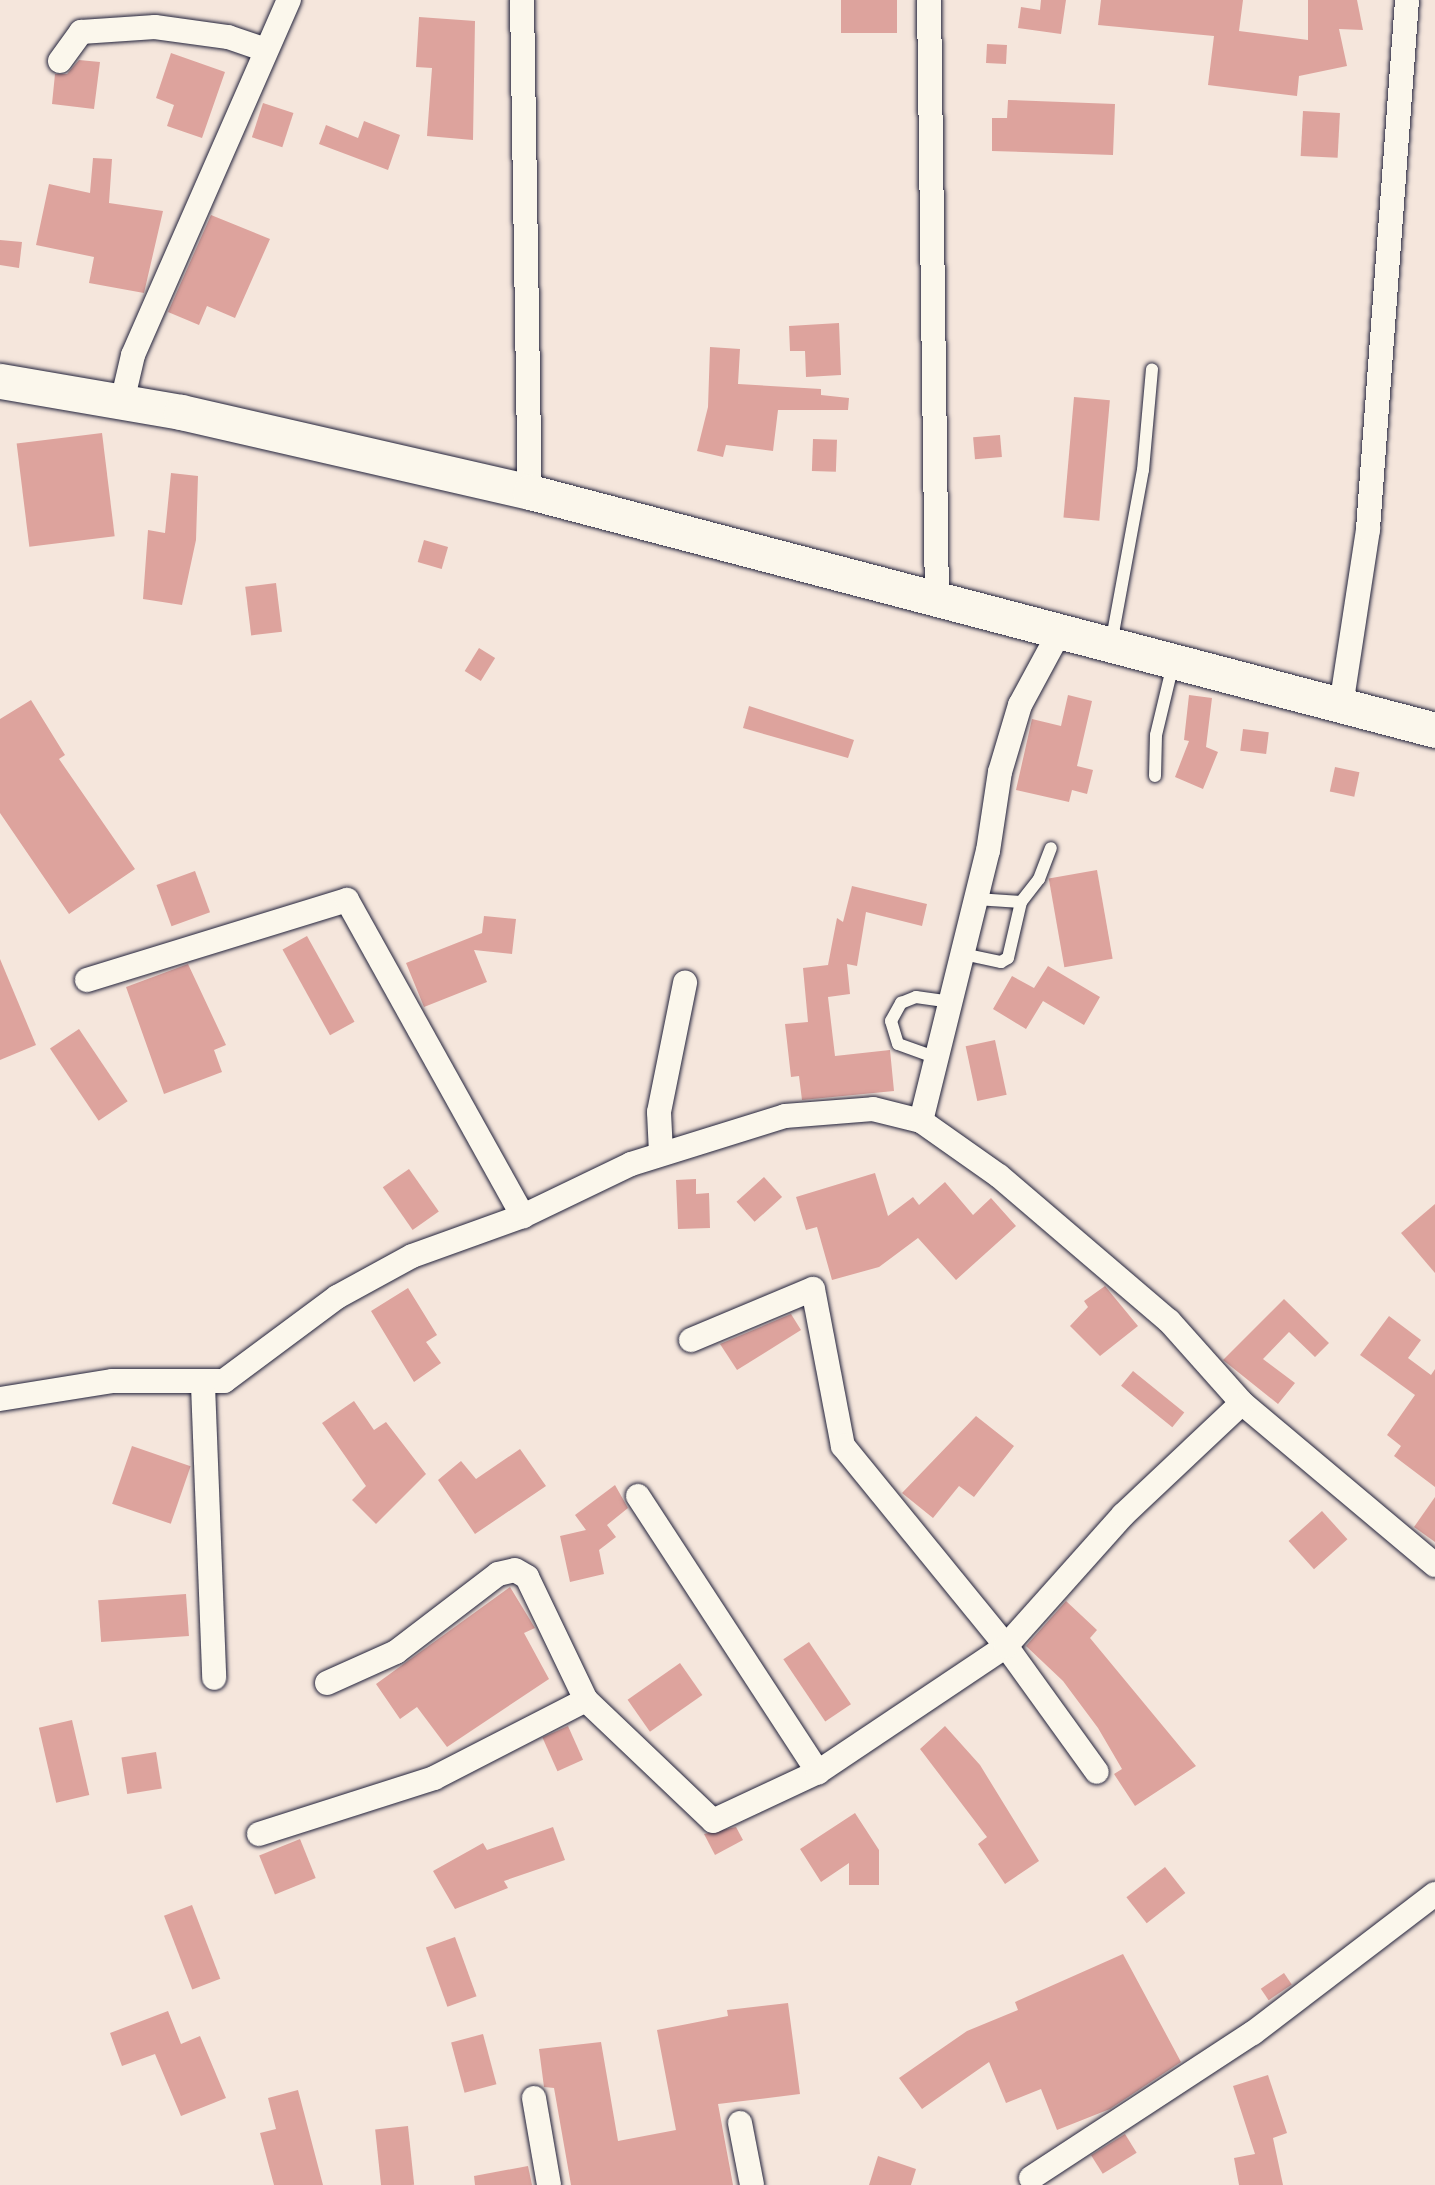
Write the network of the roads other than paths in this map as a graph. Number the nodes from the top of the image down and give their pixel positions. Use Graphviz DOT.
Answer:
graph roads {
  1 [pos="289,0"];
  2 [pos="522,0"];
  3 [pos="929,0"];
  4 [pos="1407,0"];
  5 [pos="265,50"];
  6 [pos="61,61"];
  7 [pos="1152,369"];
  8 [pos="0,381"];
  9 [pos="122,402"];
  10 [pos="530,492"];
  11 [pos="937,600"];
  12 [pos="1060,631"];
  13 [pos="1111,645"];
  14 [pos="1173,662"];
  15 [pos="1342,706"];
  16 [pos="1435,730"];
  17 [pos="1155,776"];
  18 [pos="1051,848"];
  19 [pos="976,899"];
  20 [pos="1021,902"];
  21 [pos="963,954"];
  22 [pos="87,980"];
  23 [pos="685,983"];
  24 [pos="950,1002"];
  25 [pos="937,1058"];
  26 [pos="921,1121"];
  27 [pos="661,1153"];
  28 [pos="523,1216"];
  29 [pos="691,1340"];
  30 [pos="203,1385"];
  31 [pos="0,1399"];
  32 [pos="1242,1403"];
  33 [pos="638,1496"];
  34 [pos="1435,1565"];
  35 [pos="1006,1646"];
  36 [pos="214,1678"];
  37 [pos="327,1683"];
  38 [pos="586,1700"];
  39 [pos="818,1772"];
  40 [pos="1097,1772"];
  41 [pos="259,1834"];
  42 [pos="1435,1894"];
  43 [pos="534,2098"];
  44 [pos="740,2123"];
  45 [pos="1031,2178"];
  46 [pos="549,2185"];
  47 [pos="752,2185"];
  1 -- 5 [label="street"];
  2 -- 10 [label="street"];
  3 -- 11 [label="street"];
  4 -- 15 [label="street"];
  5 -- 6 [label="street"];
  5 -- 9 [label="street"];
  7 -- 13 [label="lane"];
  8 -- 9 [label="main road"];
  9 -- 10 [label="main road"];
  10 -- 11 [label="main road"];
  11 -- 12 [label="main road"];
  12 -- 13 [label="main road"];
  12 -- 19 [label="street"];
  13 -- 14 [label="main road"];
  14 -- 15 [label="main road"];
  14 -- 17 [label="lane"];
  15 -- 16 [label="main road"];
  18 -- 20 [label="lane"];
  19 -- 20 [label="lane"];
  19 -- 21 [label="street"];
  20 -- 21 [label="lane"];
  21 -- 24 [label="street"];
  22 -- 28 [label="street"];
  23 -- 27 [label="street"];
  24 -- 25 [label="street"];
  24 -- 25 [label="lane"];
  25 -- 26 [label="street"];
  26 -- 27 [label="street"];
  26 -- 32 [label="street"];
  27 -- 28 [label="street"];
  28 -- 30 [label="street"];
  29 -- 35 [label="street"];
  30 -- 31 [label="street"];
  30 -- 36 [label="street"];
  32 -- 34 [label="street"];
  32 -- 35 [label="street"];
  33 -- 39 [label="street"];
  35 -- 39 [label="street"];
  35 -- 40 [label="street"];
  37 -- 38 [label="street"];
  38 -- 39 [label="street"];
  38 -- 41 [label="street"];
  42 -- 45 [label="street"];
  43 -- 46 [label="street"];
  44 -- 47 [label="street"];
}
